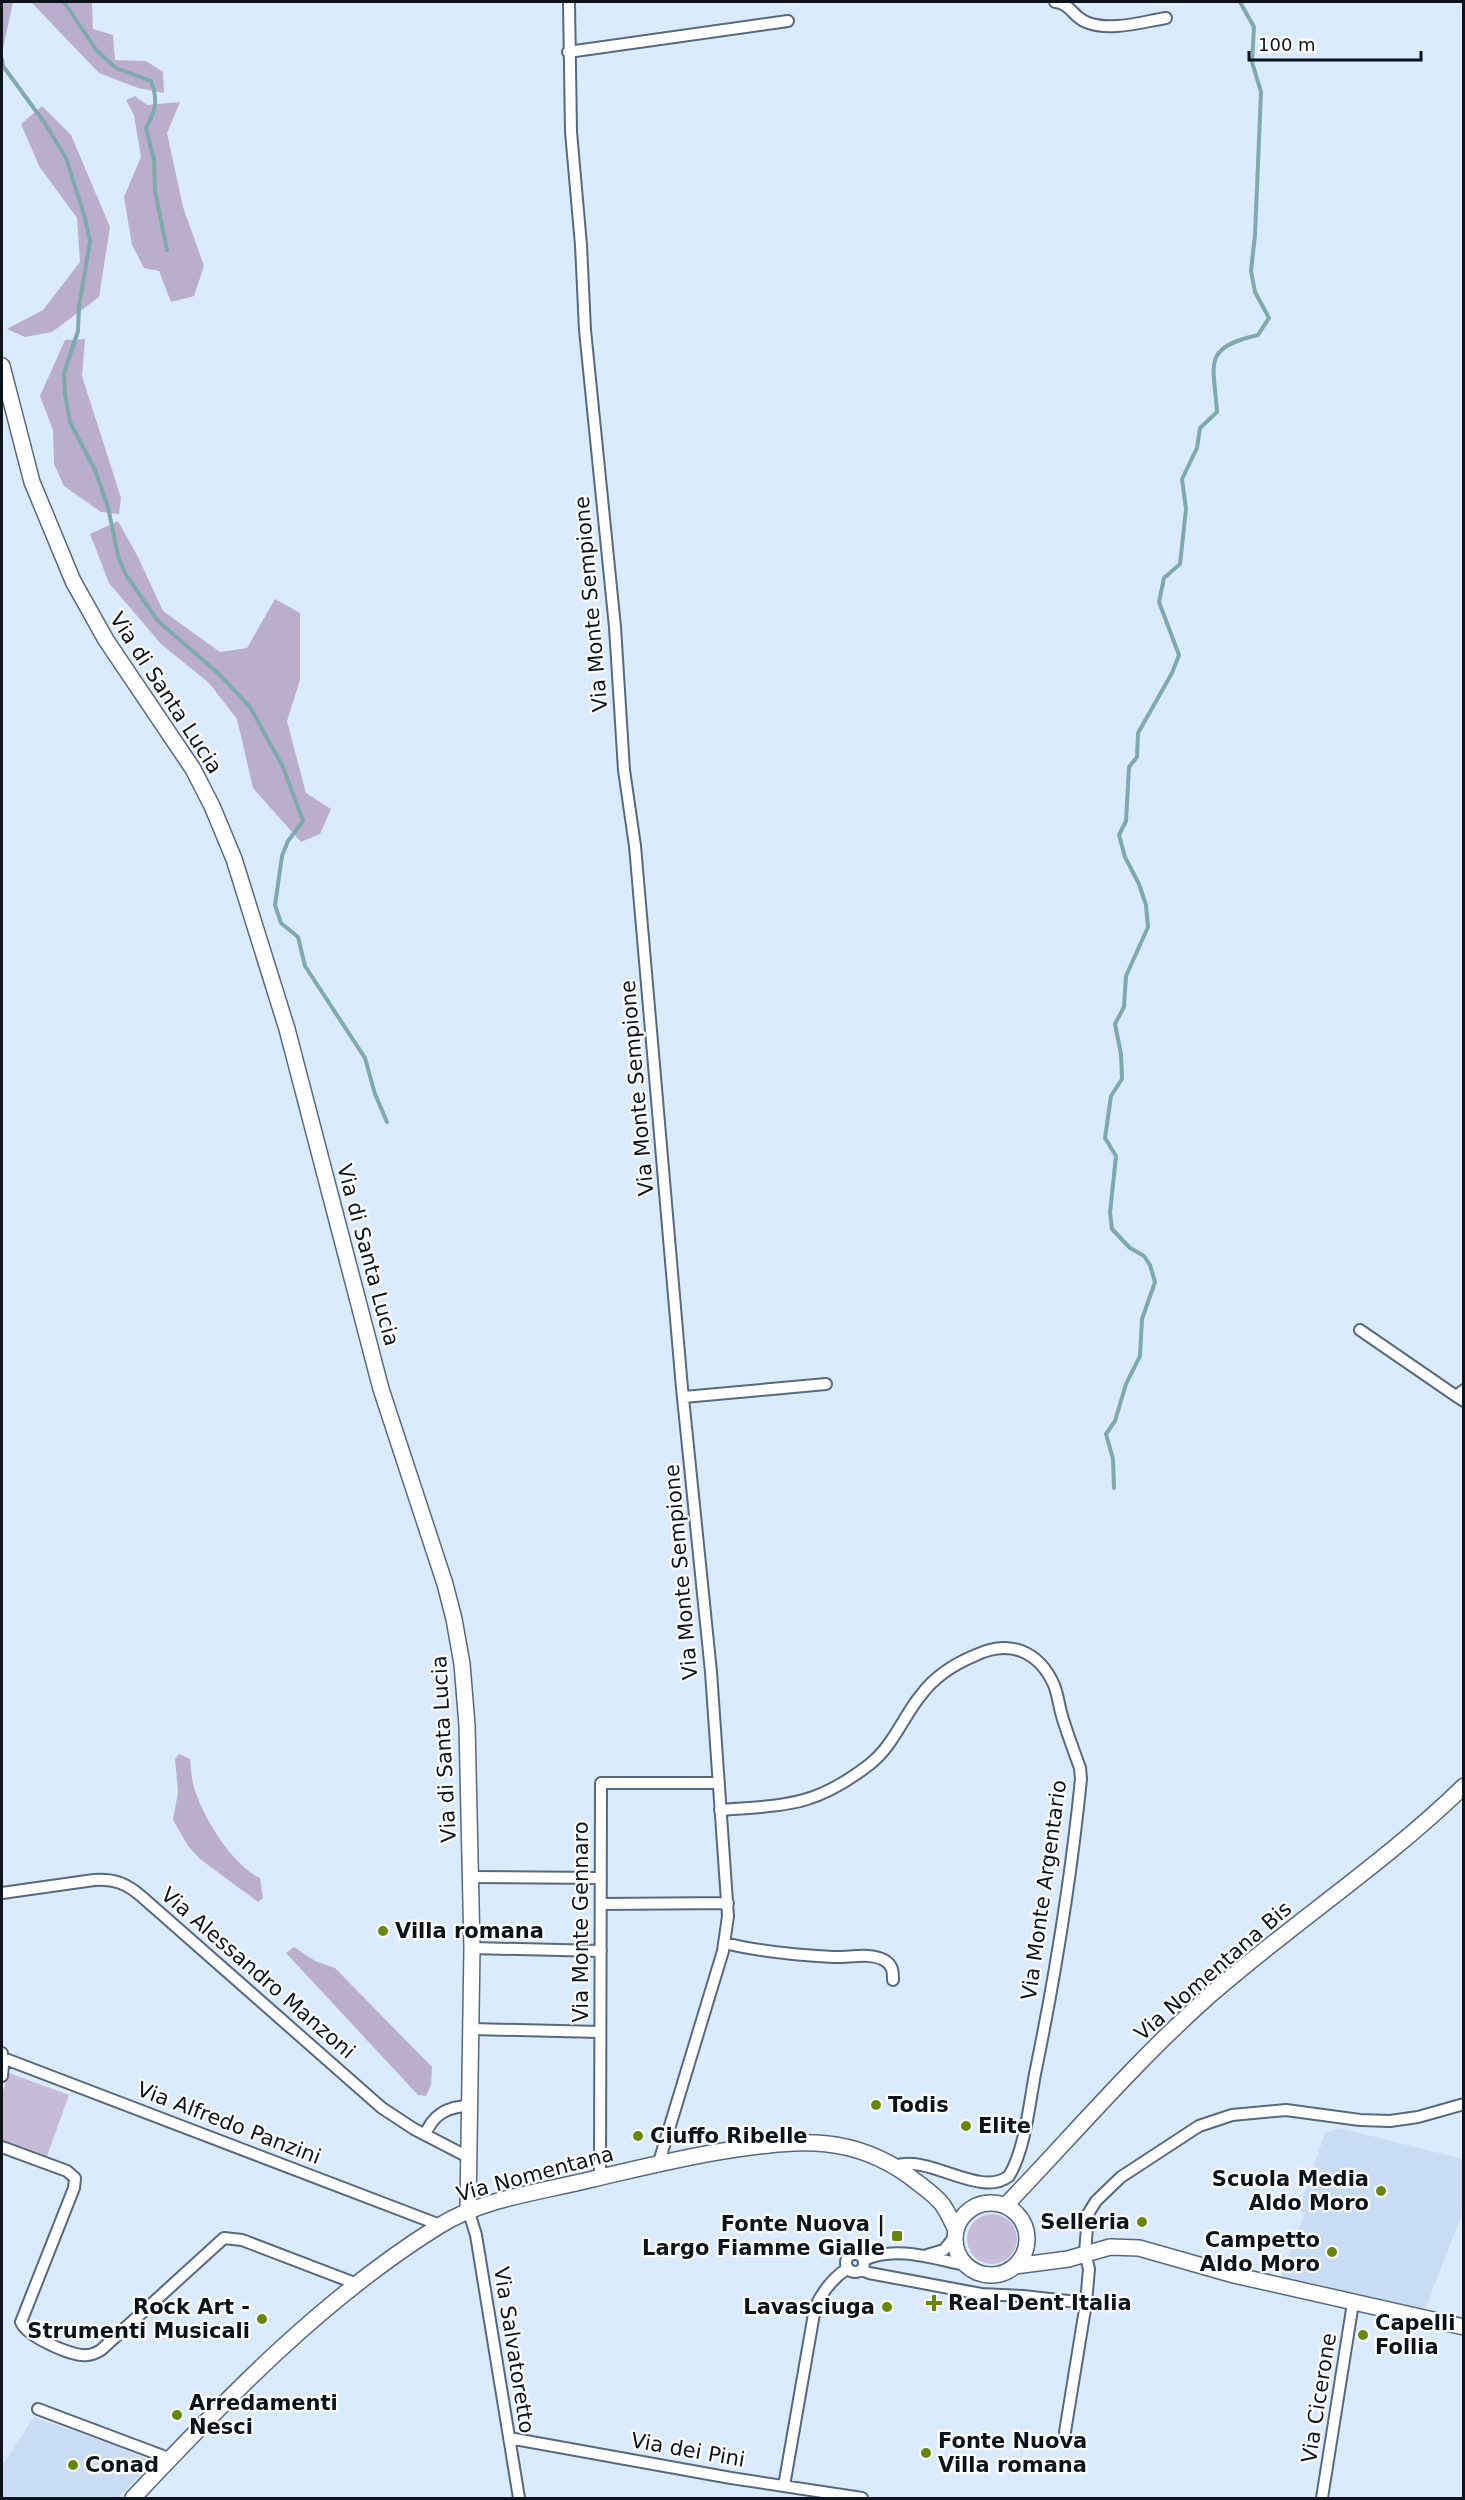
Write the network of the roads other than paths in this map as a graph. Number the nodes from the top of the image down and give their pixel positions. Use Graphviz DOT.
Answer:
graph roads {
  1 [pos="568,2"];
  2 [pos="1055,2"];
  3 [pos="1166,18"];
  4 [pos="788,21"];
  5 [pos="568,52"];
  6 [pos="2,366"];
  7 [pos="1360,1330"];
  8 [pos="826,1384"];
  9 [pos="684,1396"];
  10 [pos="1461,1396"];
  11 [pos="718,1783"];
  12 [pos="1464,1786"];
  13 [pos="720,1810"];
  14 [pos="470,1877"];
  15 [pos="601,1878"];
  16 [pos="2,1893"];
  17 [pos="728,1903"];
  18 [pos="601,1904"];
  19 [pos="725,1943"];
  20 [pos="472,1948"];
  21 [pos="601,1951"];
  22 [pos="893,1980"];
  23 [pos="471,2029"];
  24 [pos="600,2032"];
  25 [pos="2,2055"];
  26 [pos="2,2076"];
  27 [pos="1464,2104"];
  28 [pos="470,2106"];
  29 [pos="425,2135"];
  30 [pos="2,2147"];
  31 [pos="470,2158"];
  32 [pos="659,2162"];
  33 [pos="894,2166"];
  34 [pos="600,2177"];
  35 [pos="931,2192"];
  36 [pos="977,2205"];
  37 [pos="1006,2205"];
  38 [pos="468,2210"];
  39 [pos="441,2225"];
  40 [pos="955,2233"];
  41 [pos="1028,2238"];
  42 [pos="1085,2253"];
  43 [pos="926,2255"];
  44 [pos="1055,2260"];
  45 [pos="863,2265"];
  46 [pos="966,2265"];
  47 [pos="1015,2266"];
  48 [pos="848,2268"];
  49 [pos="357,2284"];
  50 [pos="1353,2302"];
  51 [pos="1086,2303"];
  52 [pos="1464,2327"];
  53 [pos="38,2409"];
  54 [pos="1065,2432"];
  55 [pos="509,2438"];
  56 [pos="171,2459"];
  57 [pos="784,2486"];
  58 [pos="133,2499"];
  59 [pos="519,2499"];
  60 [pos="862,2499"];
  61 [pos="1322,2499"];
  1 -- 5 [label="street, Via Monte Sempione"];
  2 -- 3 [label="street"];
  4 -- 5 [label="street"];
  5 -- 9 [label="street, Via Monte Sempione"];
  6 -- 14 [label="street, Via di Santa Lucia"];
  7 -- 10 [label="street"];
  8 -- 9 [label="street"];
  9 -- 11 [label="street, Via Monte Sempione"];
  11 -- 13 [label="street, Via Monte Sempione"];
  11 -- 15 [label="street, Via Monte Gennaro"];
  12 -- 37 [label="street, Via Nomentana Bis"];
  13 -- 17 [label="street, Via Monte Sempione"];
  13 -- 33 [label="street, Via Monte Argentario"];
  14 -- 15 [label="street"];
  14 -- 20 [label="street, Via di Santa Lucia"];
  15 -- 18 [label="street, Via Monte Gennaro"];
  16 -- 29 [label="street, Via Alessandro Manzoni"];
  17 -- 18 [label="street"];
  17 -- 19 [label="street, Via Monte Sempione"];
  18 -- 21 [label="street, Via Monte Gennaro"];
  19 -- 22 [label="street"];
  19 -- 32 [label="street, Via Monte Sempione"];
  20 -- 21 [label="street"];
  20 -- 23 [label="street, Via di Santa Lucia"];
  21 -- 24 [label="street, Via Monte Gennaro"];
  23 -- 24 [label="street"];
  23 -- 28 [label="street, Via di Santa Lucia"];
  24 -- 34 [label="street, Via Monte Gennaro"];
  25 -- 26 [label="street"];
  25 -- 39 [label="street, Via Alfredo Panzini"];
  27 -- 42 [label="street"];
  28 -- 29 [label="street"];
  28 -- 31 [label="street, Via di Santa Lucia"];
  29 -- 31 [label="street, Via Alessandro Manzoni"];
  30 -- 49 [label="street"];
  31 -- 38 [label="street, Via di Santa Lucia"];
  32 -- 33 [label="street, Via Nomentana"];
  32 -- 34 [label="street, Via Nomentana"];
  33 -- 35 [label="street, Via Nomentana"];
  34 -- 38 [label="street, Via Nomentana"];
  35 -- 36 [label="street, Via Nomentana"];
  35 -- 40 [label="street, Via Nomentana"];
  36 -- 37 [label="street"];
  36 -- 40 [label="street"];
  37 -- 41 [label="street"];
  38 -- 39 [label="street, Via Nomentana"];
  38 -- 55 [label="street, Via Salvatoretto"];
  39 -- 49 [label="street, Via Nomentana"];
  40 -- 43 [label="street"];
  40 -- 46 [label="street"];
  41 -- 44 [label="street"];
  41 -- 47 [label="street"];
  42 -- 44 [label="street"];
  42 -- 50 [label="street"];
  42 -- 51 [label="street"];
  43 -- 45 [label="street"];
  43 -- 46 [label="street"];
  44 -- 47 [label="street"];
  45 -- 48 [label="street"];
  45 -- 48 [label="street"];
  45 -- 51 [label="street"];
  46 -- 47 [label="street"];
  48 -- 57 [label="street"];
  49 -- 56 [label="street, Via Nomentana"];
  50 -- 52 [label="street"];
  50 -- 61 [label="street, Via Cicerone"];
  51 -- 54 [label="street"];
  53 -- 56 [label="street"];
  55 -- 57 [label="street, Via dei Pini"];
  55 -- 59 [label="street, Via Salvatoretto"];
  56 -- 58 [label="street, Via Nomentana"];
  57 -- 60 [label="street, Via dei Pini"];
}
